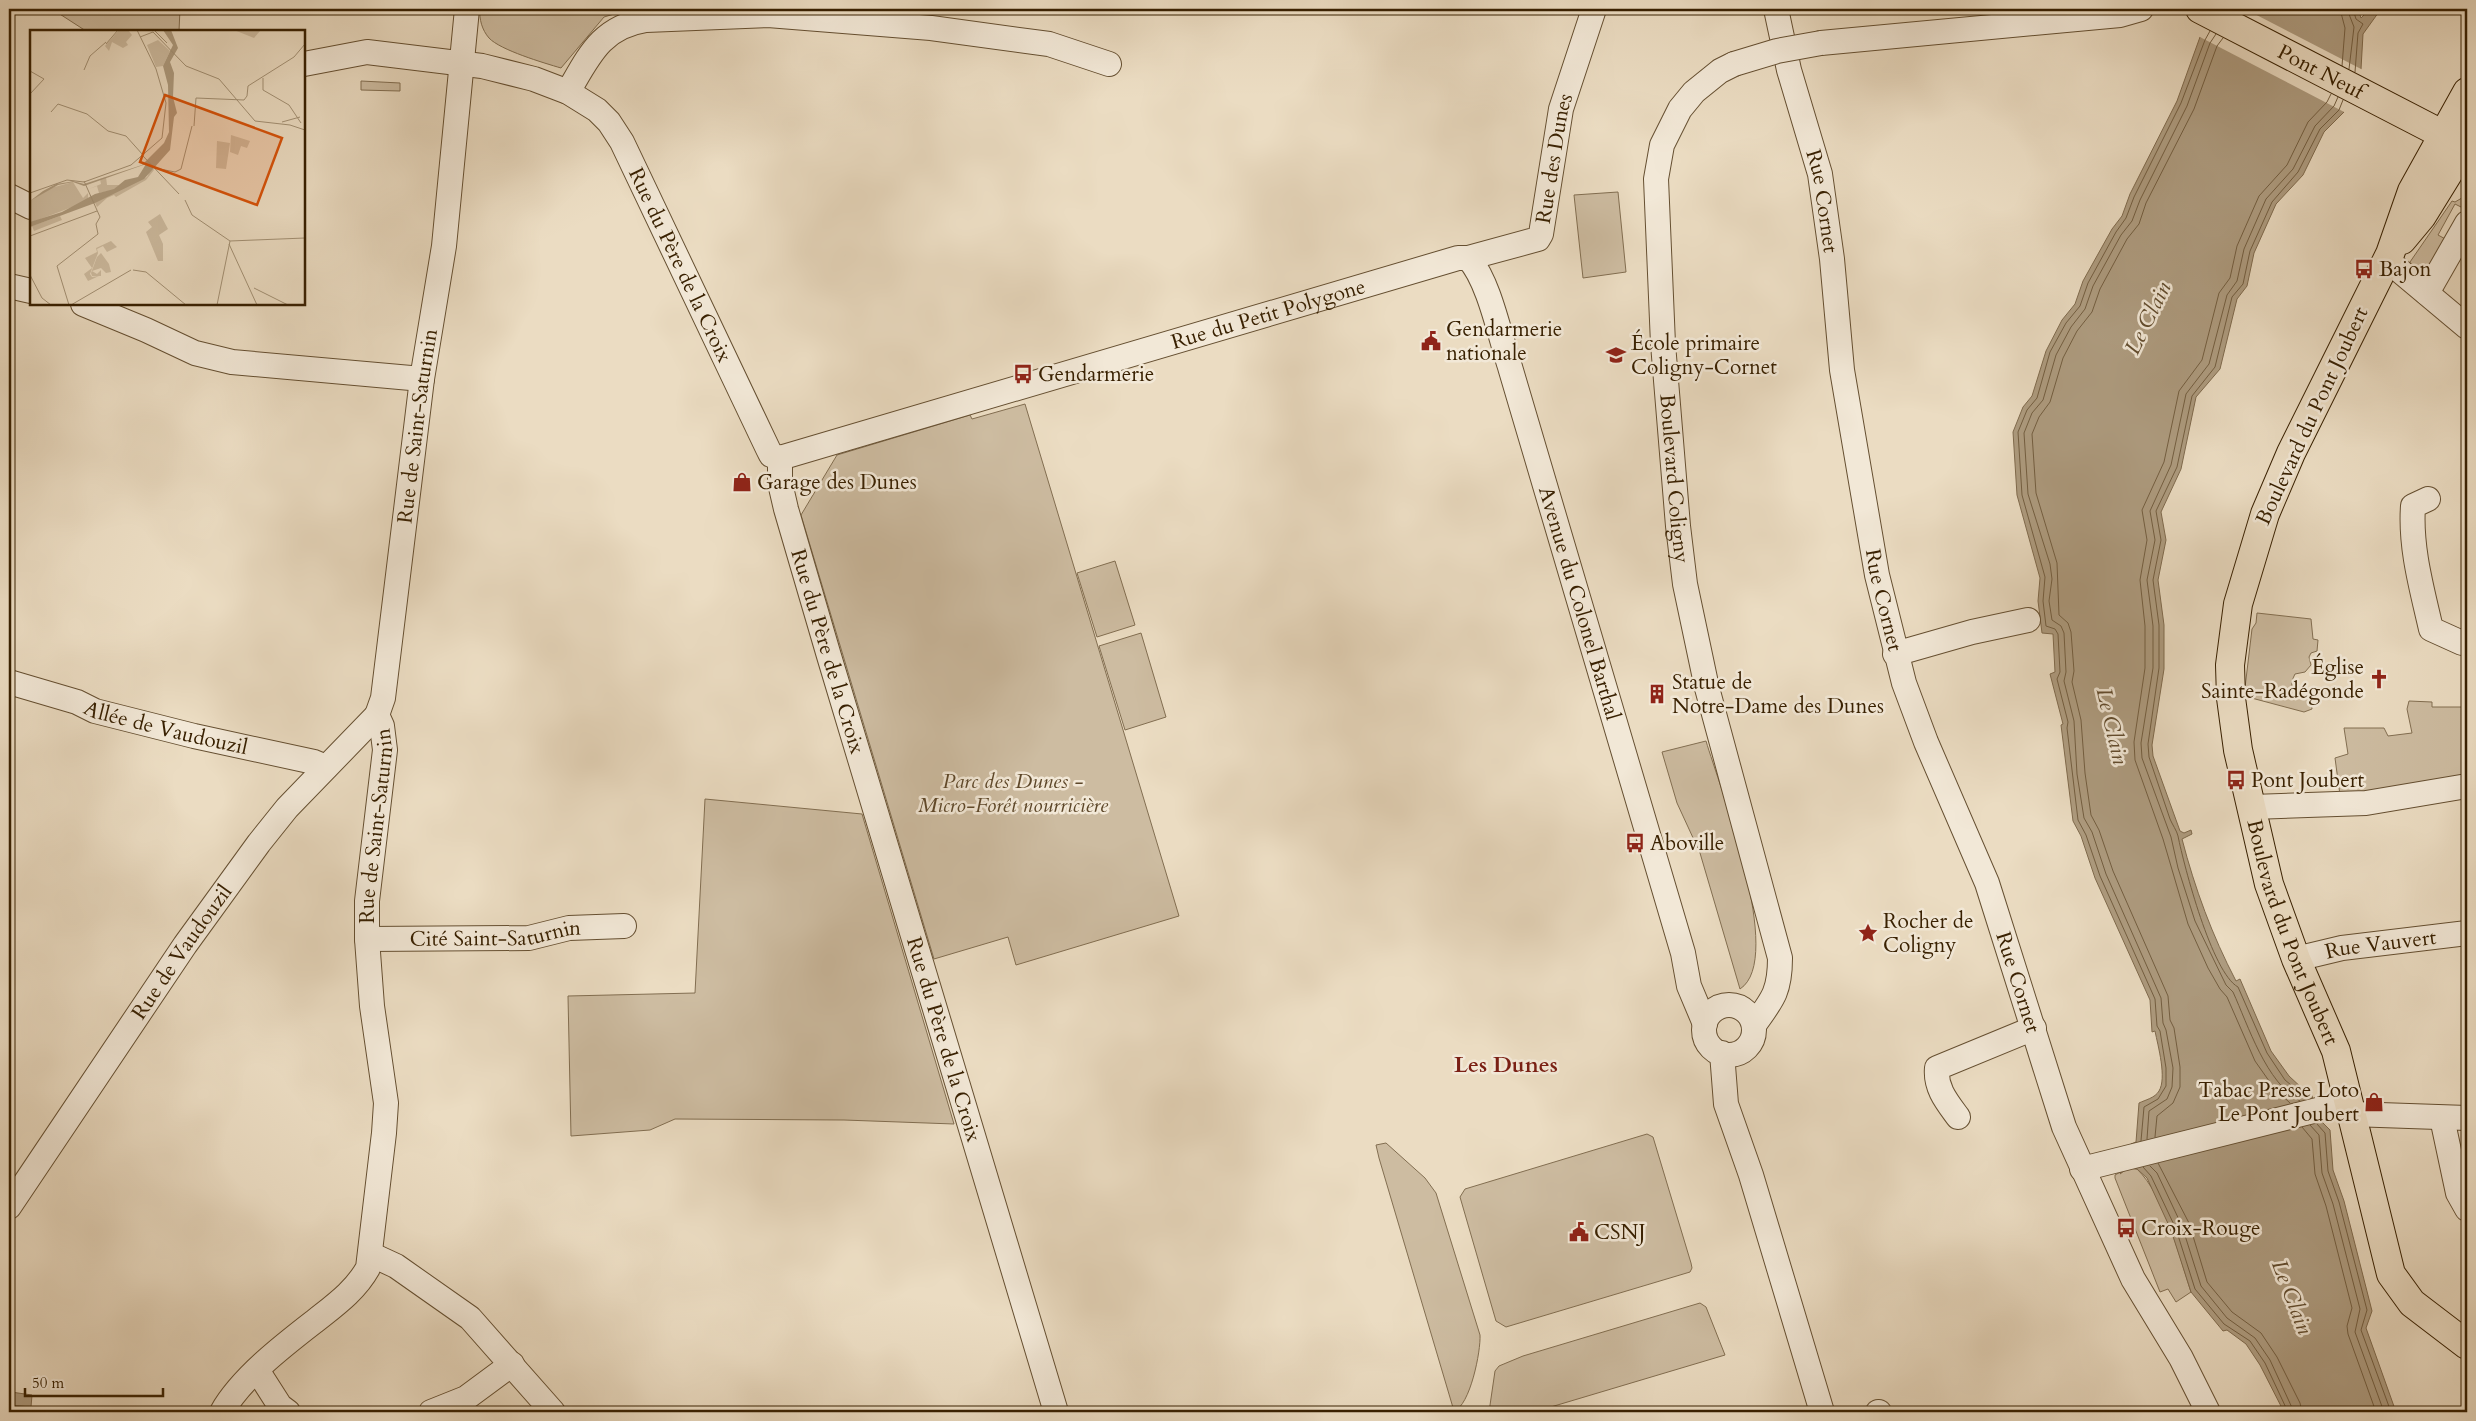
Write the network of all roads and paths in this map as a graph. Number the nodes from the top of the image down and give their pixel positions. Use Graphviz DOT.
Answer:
graph roads {
  1 [pos="467,9"];
  2 [pos="1594,9"];
  3 [pos="1776,9"];
  4 [pos="2105,9"];
  5 [pos="2140,9"];
  6 [pos="2200,9"];
  7 [pos="2079,19"];
  8 [pos="463,63"];
  9 [pos="305,64"];
  10 [pos="1109,64"];
  11 [pos="568,92"];
  12 [pos="2467,92"];
  13 [pos="2461,143"];
  14 [pos="9,196"];
  15 [pos="30,206"];
  16 [pos="2467,223"];
  17 [pos="2388,257"];
  18 [pos="1468,258"];
  19 [pos="9,286"];
  20 [pos="30,291"];
  21 [pos="2427,293"];
  22 [pos="85,305"];
  23 [pos="2467,327"];
  24 [pos="422,379"];
  25 [pos="780,458"];
  26 [pos="2428,499"];
  27 [pos="2028,620"];
  28 [pos="2467,644"];
  29 [pos="1895,654"];
  30 [pos="9,682"];
  31 [pos="377,715"];
  32 [pos="326,768"];
  33 [pos="2467,786"];
  34 [pos="2252,807"];
  35 [pos="624,926"];
  36 [pos="2467,933"];
  37 [pos="367,939"];
  38 [pos="1683,953"];
  39 [pos="2296,959"];
  40 [pos="1740,1013"];
  41 [pos="1705,1024"];
  42 [pos="2034,1028"];
  43 [pos="1730,1053"];
  44 [pos="2350,1108"];
  45 [pos="1958,1117"];
  46 [pos="2442,1118"];
  47 [pos="2467,1118"];
  48 [pos="2082,1169"];
  49 [pos="9,1207"];
  50 [pos="2467,1209"];
  51 [pos="370,1254"];
  52 [pos="2467,1345"];
  53 [pos="512,1364"];
  54 [pos="257,1370"];
  55 [pos="222,1412"];
  56 [pos="288,1412"];
  57 [pos="431,1412"];
  58 [pos="553,1412"];
  59 [pos="1056,1412"];
  60 [pos="1822,1412"];
  61 [pos="2208,1412"];
  1 -- 8 [label="street"];
  2 -- 18 [label="street, Rue des Dunes"];
  3 -- 29 [label="street, Rue Cornet"];
  4 -- 7 [label="street, Boulevard Coligny"];
  5 -- 7 [label="street, Boulevard Coligny"];
  6 -- 13 [label="main road, Pont Neuf"];
  7 -- 40 [label="street, Boulevard Coligny, bridge"];
  8 -- 9 [label="street, Rue du Père de la Croix"];
  8 -- 11 [label="street, Rue du Père de la Croix"];
  8 -- 24 [label="street, Rue de Saint-Saturnin"];
  10 -- 11 [label="street"];
  11 -- 25 [label="street, Rue du Père de la Croix"];
  12 -- 13 [label="main road, Boulevard du Pont Joubert"];
  13 -- 17 [label="main road, Boulevard du Pont Joubert"];
  14 -- 15 [label="street"];
  16 -- 21 [label="street"];
  17 -- 21 [label="street"];
  17 -- 34 [label="main road, Boulevard du Pont Joubert"];
  18 -- 25 [label="street, Rue du Petit Polygone"];
  18 -- 38 [label="street, Avenue du Colonel Barthal"];
  19 -- 20 [label="street"];
  21 -- 23 [label="street"];
  22 -- 24 [label="street"];
  24 -- 31 [label="street, Rue de Saint-Saturnin"];
  25 -- 59 [label="street, Rue du Père de la Croix"];
  26 -- 28 [label="street"];
  27 -- 29 [label="street"];
  29 -- 42 [label="street, Rue Cornet"];
  30 -- 32 [label="street, Allée de Vaudouzil"];
  31 -- 32 [label="street, Rue de Vaudouzil"];
  31 -- 37 [label="street, Rue de Saint-Saturnin"];
  32 -- 49 [label="street, Rue de Vaudouzil"];
  33 -- 34 [label="street"];
  34 -- 39 [label="main road, Boulevard du Pont Joubert"];
  35 -- 37 [label="street, Cité Saint-Saturnin"];
  36 -- 39 [label="street, Rue Vauvert"];
  37 -- 51 [label="street, Rue de Saint-Saturnin"];
  38 -- 40 [label="street, Avenue du Colonel Barthal"];
  38 -- 41 [label="street, Avenue du Colonel Barthal"];
  39 -- 44 [label="main road, Boulevard du Pont Joubert"];
  40 -- 41 [label="street"];
  40 -- 43 [label="street"];
  41 -- 43 [label="street"];
  42 -- 45 [label="street"];
  42 -- 48 [label="street, Rue Cornet"];
  43 -- 60 [label="street"];
  44 -- 46 [label="street"];
  44 -- 48 [label="street"];
  44 -- 52 [label="main road, Boulevard du Pont Joubert"];
  46 -- 47 [label="street"];
  46 -- 50 [label="street"];
  48 -- 61 [label="street, Rue Cornet"];
  51 -- 53 [label="street"];
  51 -- 54 [label="street, Rue de Saint-Saturnin"];
  53 -- 57 [label="street"];
  53 -- 58 [label="street"];
  54 -- 55 [label="street, Rue de Saint-Saturnin"];
  54 -- 56 [label="street"];
}
